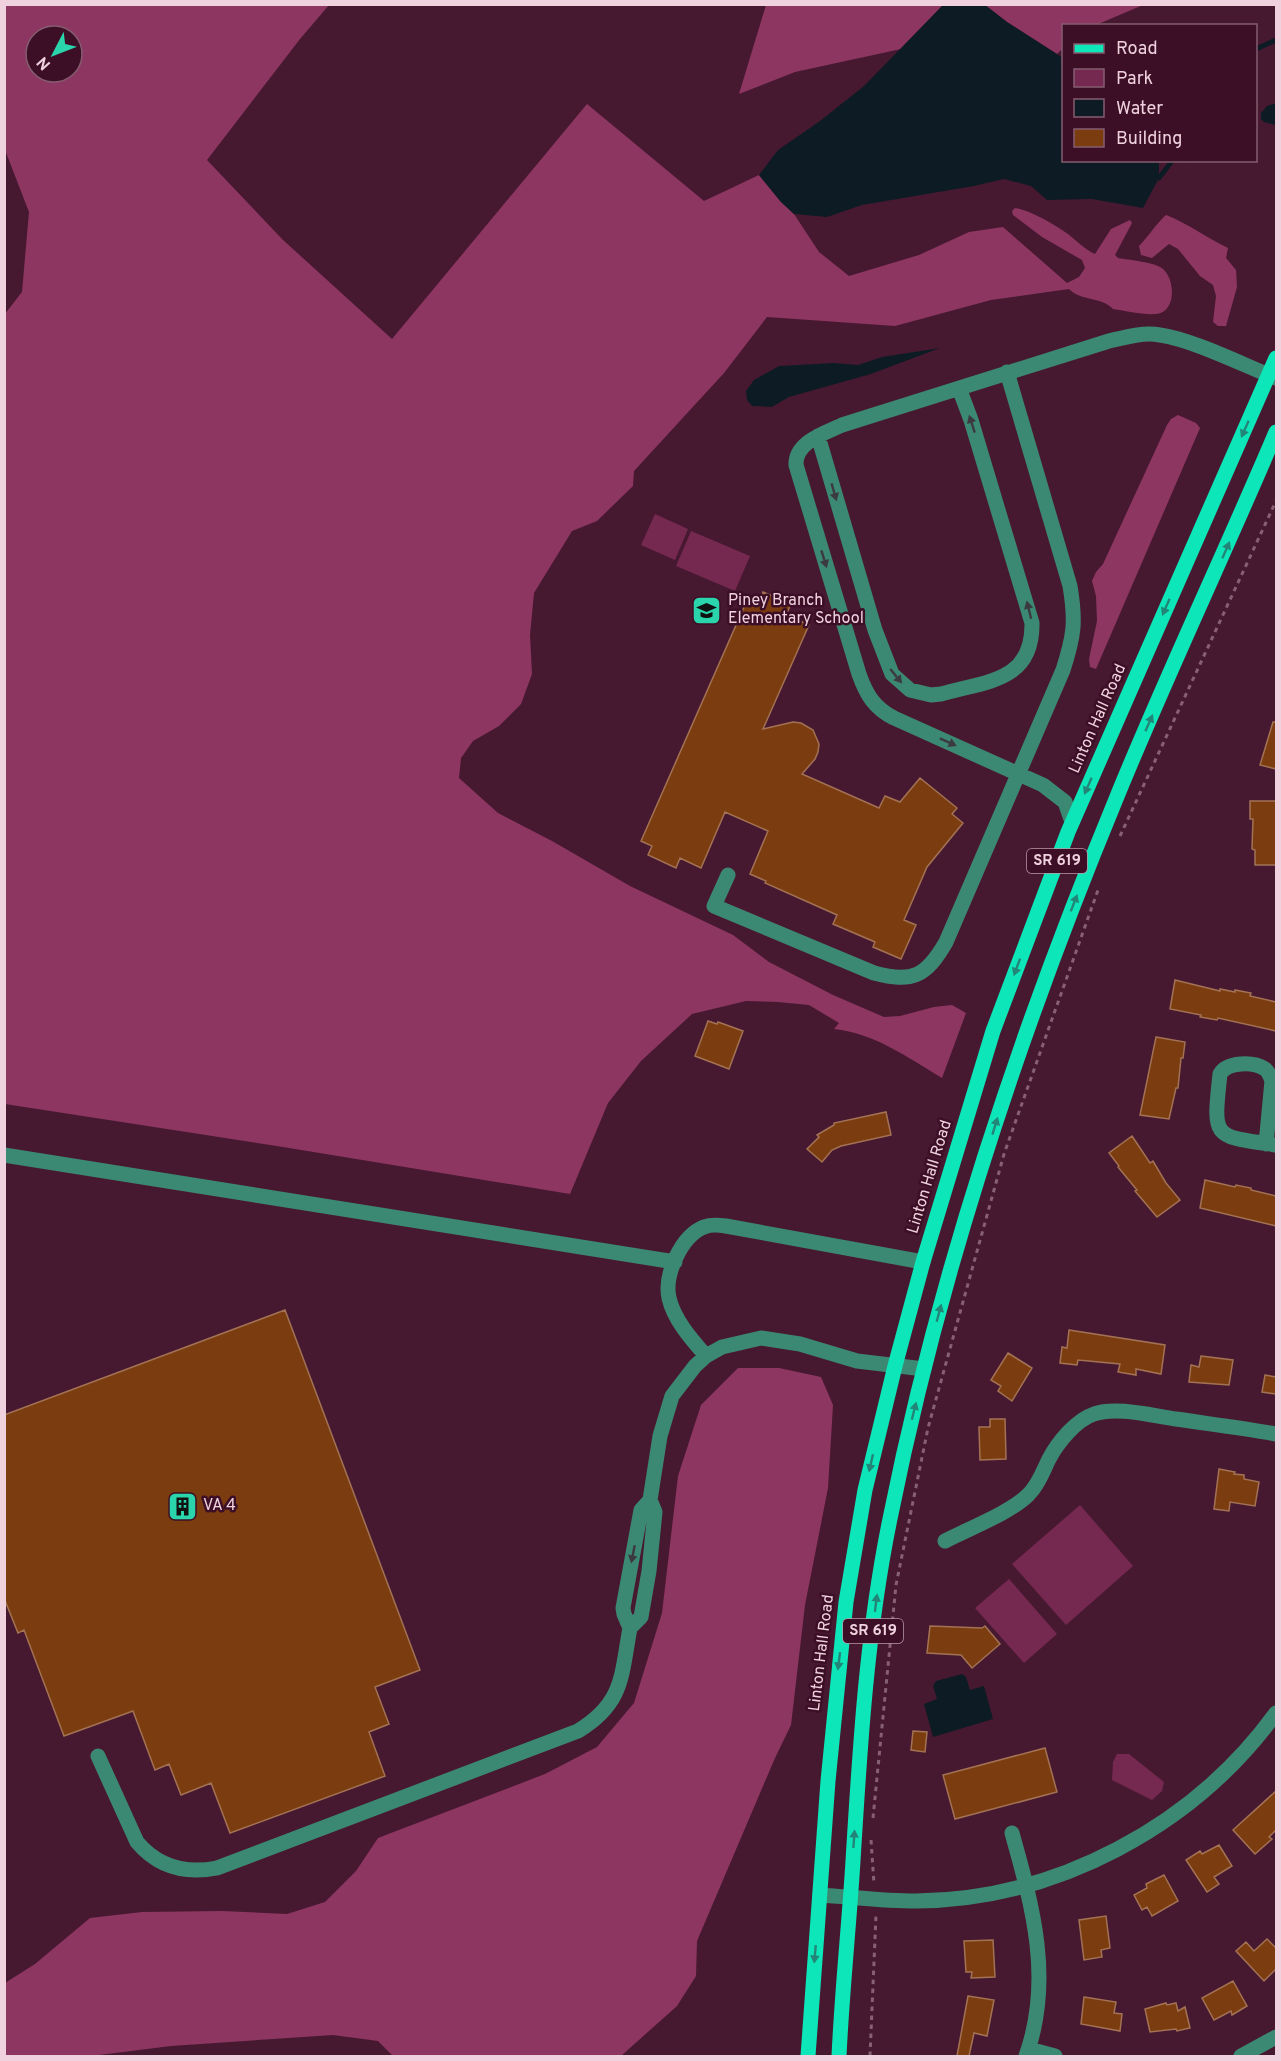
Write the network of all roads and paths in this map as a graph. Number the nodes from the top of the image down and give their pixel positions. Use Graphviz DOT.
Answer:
graph roads {
  1 [pos="1276,358"];
  2 [pos="1008,372"];
  3 [pos="1273,377"];
  4 [pos="959,388"];
  5 [pos="1276,432"];
  6 [pos="818,436"];
  7 [pos="1276,501"];
  8 [pos="1019,773"];
  9 [pos="1072,822"];
  10 [pos="1119,837"];
  11 [pos="728,875"];
  12 [pos="1101,881"];
  13 [pos="1271,1144"];
  14 [pos="4,1155"];
  15 [pos="675,1262"];
  16 [pos="923,1262"];
  17 [pos="706,1356"];
  18 [pos="895,1366"];
  19 [pos="924,1369"];
  20 [pos="1276,1434"];
  21 [pos="945,1541"];
  22 [pos="1276,1713"];
  23 [pos="98,1756"];
  24 [pos="872,1823"];
  25 [pos="1012,1833"];
  26 [pos="871,1835"];
  27 [pos="872,1868"];
  28 [pos="1027,1885"];
  29 [pos="820,1895"];
  30 [pos="851,1897"];
  31 [pos="877,1924"];
  32 [pos="1276,2037"];
  33 [pos="1027,2053"];
  34 [pos="808,2056"];
  35 [pos="839,2056"];
  36 [pos="870,2056"];
  37 [pos="1055,2056"];
  38 [pos="1241,2056"];
  1 -- 3 [label="main road, Linton Hall Road / SR 619"];
  2 -- 3 [label="street"];
  2 -- 4 [label="street"];
  2 -- 8 [label="street"];
  3 -- 9 [label="main road, Linton Hall Road / SR 619, one-way"];
  4 -- 6 [label="street"];
  6 -- 4 [label="street, one-way"];
  19 -- 5 [label="main road, SR 619, one-way"];
  6 -- 8 [label="street, one-way"];
  7 -- 10 [label="path"];
  8 -- 9 [label="street"];
  8 -- 11 [label="street"];
  9 -- 16 [label="main road, Linton Hall Road / SR 619, one-way"];
  12 -- 24 [label="path"];
  13 -- 13 [label="street"];
  14 -- 15 [label="street"];
  15 -- 16 [label="street"];
  15 -- 17 [label="street"];
  16 -- 18 [label="main road, Linton Hall Road / SR 619"];
  17 -- 18 [label="street"];
  17 -- 23 [label="street"];
  18 -- 19 [label="street"];
  18 -- 29 [label="main road, Linton Hall Road / SR 619, one-way"];
  30 -- 19 [label="main road, SR 619, one-way"];
  20 -- 21 [label="street"];
  22 -- 28 [label="street"];
  25 -- 28 [label="street"];
  26 -- 27 [label="path"];
  28 -- 30 [label="street"];
  28 -- 33 [label="street"];
  29 -- 30 [label="street"];
  29 -- 34 [label="main road, Linton Hall Road / SR 619, one-way"];
  30 -- 35 [label="main road, SR 619"];
  31 -- 36 [label="path"];
  32 -- 38 [label="street"];
  33 -- 37 [label="street"];
}
